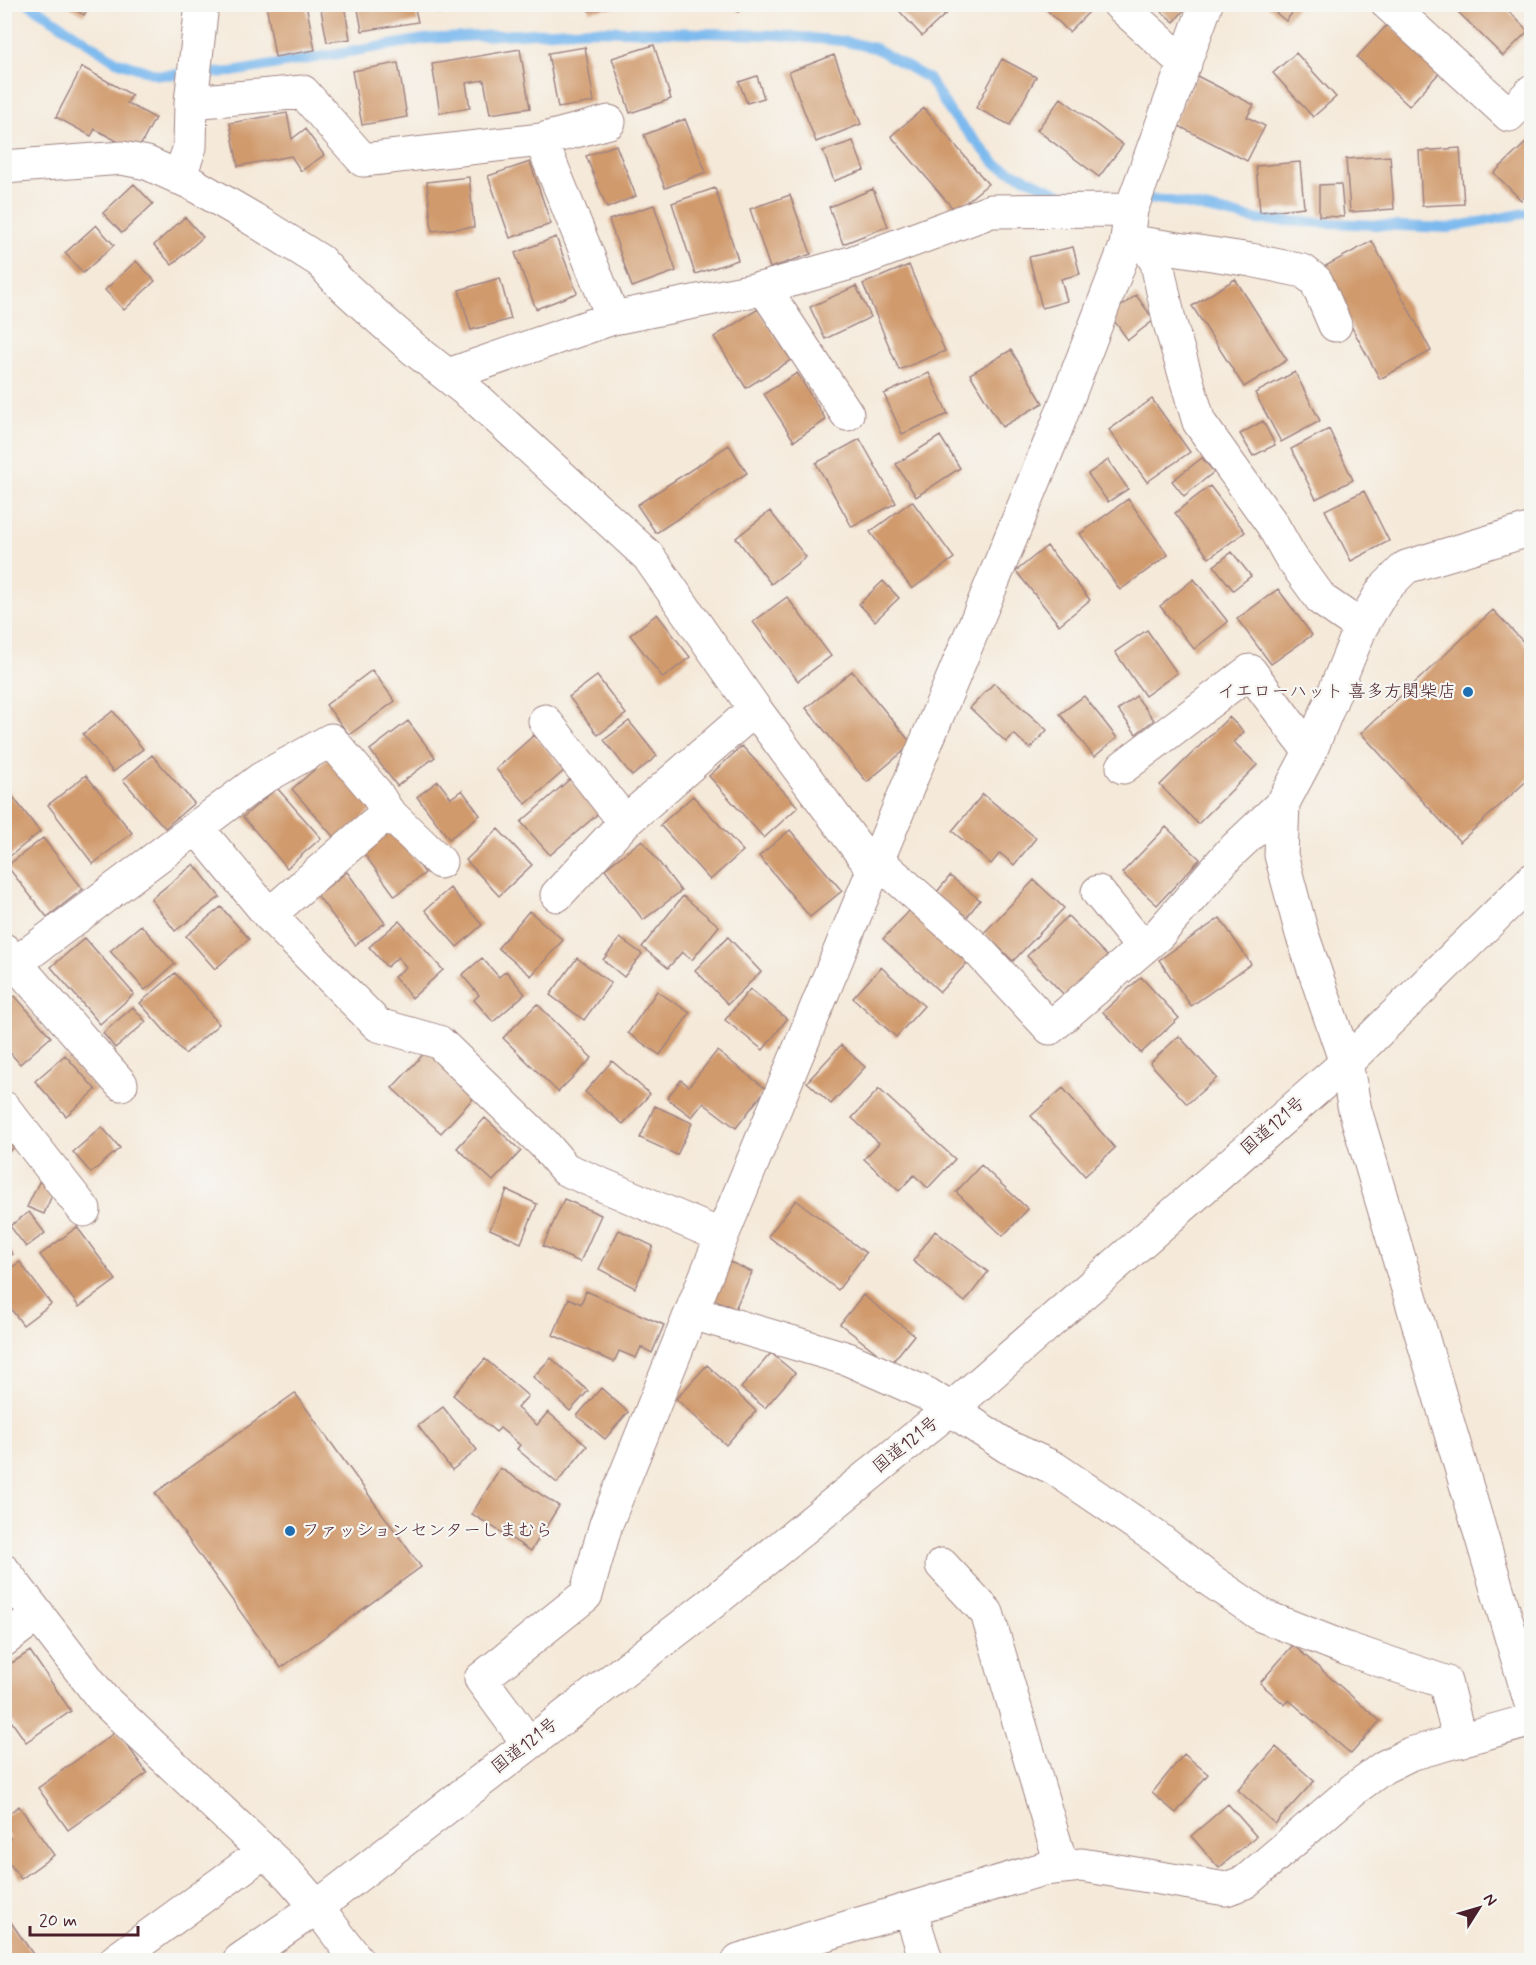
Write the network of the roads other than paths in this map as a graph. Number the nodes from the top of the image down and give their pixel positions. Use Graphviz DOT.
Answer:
graph roads {
  1 [pos="202,4"];
  2 [pos="1119,4"];
  3 [pos="1206,4"];
  4 [pos="1388,4"];
  5 [pos="1185,64"];
  6 [pos="1532,91"];
  7 [pos="191,102"];
  8 [pos="609,122"];
  9 [pos="541,140"];
  10 [pos="4,167"];
  11 [pos="179,178"];
  12 [pos="1131,210"];
  13 [pos="1136,245"];
  14 [pos="764,288"];
  15 [pos="613,318"];
  16 [pos="1335,324"];
  17 [pos="448,375"];
  18 [pos="847,414"];
  19 [pos="1532,530"];
  20 [pos="1360,627"];
  21 [pos="755,709"];
  22 [pos="545,721"];
  23 [pos="1310,752"];
  24 [pos="1123,767"];
  25 [pos="1283,803"];
  26 [pos="388,812"];
  27 [pos="626,822"];
  28 [pos="197,828"];
  29 [pos="440,862"];
  30 [pos="875,865"];
  31 [pos="1532,880"];
  32 [pos="1098,892"];
  33 [pos="557,895"];
  34 [pos="269,915"];
  35 [pos="1143,948"];
  36 [pos="8,962"];
  37 [pos="1346,1063"];
  38 [pos="121,1084"];
  39 [pos="4,1108"];
  40 [pos="84,1210"];
  41 [pos="722,1236"];
  42 [pos="692,1313"];
  43 [pos="951,1408"];
  44 [pos="942,1565"];
  45 [pos="4,1571"];
  46 [pos="38,1614"];
  47 [pos="4,1640"];
  48 [pos="1532,1707"];
  49 [pos="1532,1720"];
  50 [pos="1460,1741"];
  51 [pos="528,1743"];
  52 [pos="265,1851"];
  53 [pos="1062,1867"];
  54 [pos="317,1907"];
  55 [pos="910,1909"];
  56 [pos="116,1960"];
  57 [pos="240,1960"];
  58 [pos="357,1960"];
  59 [pos="739,1960"];
  60 [pos="926,1960"];
  1 -- 7 [label="main road"];
  2 -- 5 [label="main road"];
  3 -- 5 [label="main road"];
  4 -- 6 [label="main road"];
  5 -- 12 [label="main road"];
  7 -- 9 [label="main road"];
  7 -- 11 [label="main road"];
  8 -- 9 [label="main road"];
  9 -- 15 [label="main road"];
  10 -- 11 [label="main road"];
  11 -- 17 [label="main road"];
  12 -- 13 [label="main road"];
  12 -- 14 [label="main road"];
  13 -- 16 [label="main road"];
  13 -- 20 [label="main road"];
  13 -- 30 [label="main road"];
  14 -- 15 [label="main road"];
  14 -- 18 [label="main road"];
  15 -- 17 [label="main road"];
  17 -- 21 [label="main road"];
  19 -- 20 [label="main road"];
  20 -- 23 [label="main road"];
  21 -- 27 [label="main road"];
  21 -- 30 [label="main road"];
  22 -- 27 [label="main road"];
  23 -- 24 [label="main road"];
  23 -- 25 [label="main road"];
  25 -- 35 [label="main road"];
  25 -- 37 [label="main road"];
  26 -- 28 [label="main road"];
  26 -- 29 [label="main road"];
  26 -- 34 [label="main road"];
  27 -- 33 [label="main road"];
  28 -- 34 [label="main road"];
  28 -- 36 [label="main road"];
  30 -- 35 [label="main road"];
  30 -- 41 [label="main road"];
  31 -- 37 [label="main road, 国道121号"];
  32 -- 35 [label="main road"];
  34 -- 41 [label="main road"];
  36 -- 38 [label="main road"];
  37 -- 43 [label="main road, 国道121号"];
  37 -- 48 [label="main road"];
  39 -- 40 [label="main road"];
  41 -- 42 [label="main road"];
  42 -- 43 [label="main road"];
  42 -- 51 [label="main road"];
  43 -- 50 [label="main road"];
  43 -- 51 [label="main road, 国道121号"];
  44 -- 53 [label="main road"];
  45 -- 46 [label="main road"];
  46 -- 47 [label="main road"];
  46 -- 52 [label="main road"];
  49 -- 50 [label="main road"];
  50 -- 53 [label="main road"];
  51 -- 54 [label="main road, 国道121号"];
  52 -- 54 [label="main road"];
  52 -- 56 [label="main road"];
  53 -- 55 [label="main road"];
  54 -- 57 [label="main road, 国道121号"];
  54 -- 58 [label="main road"];
  55 -- 59 [label="main road"];
  55 -- 60 [label="main road"];
}
